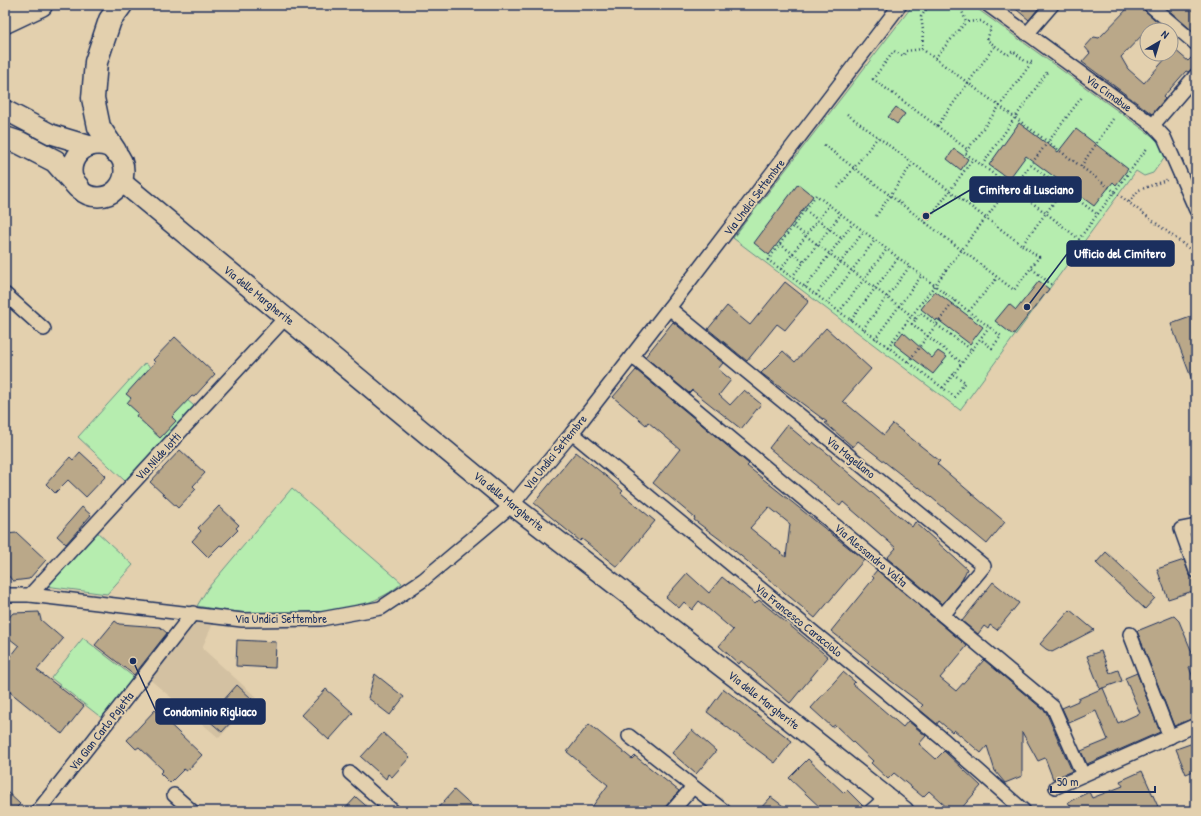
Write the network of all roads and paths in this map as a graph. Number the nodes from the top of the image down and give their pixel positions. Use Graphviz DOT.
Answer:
graph roads {
  1 [pos="41,5"];
  2 [pos="121,5"];
  3 [pos="900,5"];
  4 [pos="929,5"];
  5 [pos="960,5"];
  6 [pos="988,5"];
  7 [pos="1052,5"];
  8 [pos="1150,5"];
  9 [pos="5,22"];
  10 [pos="966,22"];
  11 [pos="1027,34"];
  12 [pos="1196,44"];
  13 [pos="994,46"];
  14 [pos="922,49"];
  15 [pos="935,58"];
  16 [pos="1047,72"];
  17 [pos="1196,75"];
  18 [pos="968,83"];
  19 [pos="1082,97"];
  20 [pos="1000,106"];
  21 [pos="5,110"];
  22 [pos="847,114"];
  23 [pos="1015,118"];
  24 [pos="1113,120"];
  25 [pos="1153,125"];
  26 [pos="937,126"];
  27 [pos="51,134"];
  28 [pos="878,137"];
  29 [pos="5,138"];
  30 [pos="1048,142"];
  31 [pos="91,146"];
  32 [pos="824,146"];
  33 [pos="1148,146"];
  34 [pos="968,150"];
  35 [pos="115,151"];
  36 [pos="973,159"];
  37 [pos="74,162"];
  38 [pos="912,164"];
  39 [pos="982,165"];
  40 [pos="1031,165"];
  41 [pos="1081,166"];
  42 [pos="854,170"];
  43 [pos="1171,177"];
  44 [pos="122,182"];
  45 [pos="78,187"];
  46 [pos="1012,187"];
  47 [pos="838,188"];
  48 [pos="1064,189"];
  49 [pos="950,190"];
  50 [pos="1114,190"];
  51 [pos="891,196"];
  52 [pos="1129,202"];
  53 [pos="829,205"];
  54 [pos="805,210"];
  55 [pos="1196,210"];
  56 [pos="1046,213"];
  57 [pos="841,214"];
  58 [pos="1097,214"];
  59 [pos="876,216"];
  60 [pos="987,218"];
  61 [pos="818,220"];
  62 [pos="853,222"];
  63 [pos="926,223"];
  64 [pos="793,226"];
  65 [pos="830,229"];
  66 [pos="864,231"];
  67 [pos="806,236"];
  68 [pos="841,238"];
  69 [pos="875,240"];
  70 [pos="780,244"];
  71 [pos="817,244"];
  72 [pos="1022,245"];
  73 [pos="887,248"];
  74 [pos="962,252"];
  75 [pos="793,253"];
  76 [pos="829,254"];
  77 [pos="1196,254"];
  78 [pos="899,257"];
  79 [pos="804,262"];
  80 [pos="841,262"];
  81 [pos="910,266"];
  82 [pos="1031,268"];
  83 [pos="780,269"];
  84 [pos="852,271"];
  85 [pos="922,275"];
  86 [pos="792,277"];
  87 [pos="997,278"];
  88 [pos="864,279"];
  89 [pos="1052,285"];
  90 [pos="936,286"];
  91 [pos="805,287"];
  92 [pos="875,288"];
  93 [pos="5,294"];
  94 [pos="816,295"];
  95 [pos="887,297"];
  96 [pos="955,300"];
  97 [pos="827,303"];
  98 [pos="899,306"];
  99 [pos="669,308"];
  100 [pos="969,311"];
  101 [pos="839,312"];
  102 [pos="912,316"];
  103 [pos="286,317"];
  104 [pos="916,319"];
  105 [pos="851,320"];
  106 [pos="936,325"];
  107 [pos="989,327"];
  108 [pos="44,329"];
  109 [pos="863,329"];
  110 [pos="928,336"];
  111 [pos="875,338"];
  112 [pos="980,339"];
  113 [pos="888,347"];
  114 [pos="972,350"];
  115 [pos="632,356"];
  116 [pos="908,362"];
  117 [pos="962,363"];
  118 [pos="953,374"];
  119 [pos="943,388"];
  120 [pos="572,433"];
  121 [pos="512,505"];
  122 [pos="1196,526"];
  123 [pos="1196,571"];
  124 [pos="5,595"];
  125 [pos="30,595"];
  126 [pos="193,613"];
  127 [pos="943,615"];
  128 [pos="1130,634"];
  129 [pos="1196,725"];
  130 [pos="629,736"];
  131 [pos="1170,736"];
  132 [pos="350,774"];
  133 [pos="1083,775"];
  134 [pos="693,786"];
  135 [pos="1056,787"];
  136 [pos="174,796"];
  137 [pos="887,798"];
  138 [pos="38,811"];
  139 [pos="192,811"];
  140 [pos="393,811"];
  141 [pos="672,811"];
  142 [pos="724,811"];
  143 [pos="871,811"];
  144 [pos="904,811"];
  145 [pos="1024,811"];
  1 -- 9 [label="highway"];
  2 -- 35 [label="highway"];
  3 -- 99 [label="street, Via Undici Settembre"];
  4 -- 14 [label="path"];
  5 -- 10 [label="path"];
  6 -- 11 [label="street, Via Cimabue"];
  7 -- 11 [label="street"];
  8 -- 12 [label="street"];
  10 -- 13 [label="path"];
  10 -- 15 [label="path"];
  11 -- 25 [label="street, Via Cimabue"];
  13 -- 18 [label="path"];
  13 -- 20 [label="path"];
  14 -- 15 [label="path"];
  14 -- 26 [label="path"];
  15 -- 18 [label="path"];
  16 -- 23 [label="path"];
  17 -- 25 [label="street"];
  18 -- 20 [label="path"];
  18 -- 26 [label="path"];
  19 -- 30 [label="path"];
  20 -- 23 [label="path"];
  20 -- 34 [label="path"];
  21 -- 27 [label="street"];
  22 -- 28 [label="path"];
  23 -- 30 [label="path"];
  23 -- 39 [label="path"];
  24 -- 41 [label="path"];
  25 -- 55 [label="street, Via Cimabue"];
  26 -- 34 [label="path"];
  27 -- 31 [label="street"];
  27 -- 37 [label="street"];
  28 -- 38 [label="path"];
  28 -- 42 [label="path"];
  29 -- 45 [label="highway"];
  30 -- 40 [label="path"];
  30 -- 41 [label="path"];
  31 -- 35 [label="street"];
  31 -- 37 [label="street"];
  32 -- 42 [label="path"];
  33 -- 50 [label="path"];
  34 -- 36 [label="path"];
  35 -- 44 [label="street"];
  36 -- 39 [label="path"];
  36 -- 49 [label="path"];
  37 -- 45 [label="street"];
  38 -- 49 [label="path"];
  38 -- 51 [label="path"];
  39 -- 46 [label="path"];
  40 -- 46 [label="path"];
  40 -- 48 [label="path"];
  41 -- 50 [label="path"];
  42 -- 47 [label="path"];
  42 -- 51 [label="path"];
  43 -- 52 [label="path"];
  44 -- 45 [label="street"];
  44 -- 103 [label="street, Via delle Margherite"];
  46 -- 56 [label="path"];
  46 -- 60 [label="path"];
  48 -- 56 [label="path"];
  48 -- 58 [label="path"];
  49 -- 60 [label="path"];
  49 -- 63 [label="path"];
  50 -- 52 [label="path"];
  50 -- 58 [label="path"];
  51 -- 59 [label="path"];
  51 -- 63 [label="path"];
  52 -- 77 [label="path"];
  53 -- 54 [label="path"];
  53 -- 57 [label="path"];
  53 -- 61 [label="path"];
  54 -- 61 [label="path"];
  54 -- 64 [label="path"];
  56 -- 58 [label="path"];
  56 -- 72 [label="path"];
  57 -- 62 [label="path"];
  57 -- 65 [label="path"];
  60 -- 72 [label="path"];
  60 -- 74 [label="path"];
  61 -- 65 [label="path"];
  61 -- 67 [label="path"];
  62 -- 66 [label="path"];
  62 -- 68 [label="path"];
  63 -- 74 [label="path"];
  64 -- 67 [label="path"];
  64 -- 70 [label="path"];
  65 -- 68 [label="path"];
  65 -- 71 [label="path"];
  66 -- 69 [label="path"];
  66 -- 80 [label="path"];
  67 -- 71 [label="path"];
  67 -- 75 [label="path"];
  68 -- 76 [label="path"];
  69 -- 73 [label="path"];
  69 -- 84 [label="path"];
  70 -- 75 [label="path"];
  70 -- 83 [label="path"];
  71 -- 76 [label="path"];
  71 -- 79 [label="path"];
  72 -- 82 [label="path"];
  73 -- 78 [label="path"];
  73 -- 88 [label="path"];
  74 -- 87 [label="path"];
  74 -- 90 [label="path"];
  75 -- 79 [label="path"];
  75 -- 83 [label="path"];
  76 -- 80 [label="path"];
  76 -- 91 [label="path"];
  78 -- 81 [label="path"];
  78 -- 92 [label="path"];
  79 -- 86 [label="path"];
  80 -- 84 [label="path"];
  80 -- 94 [label="path"];
  81 -- 85 [label="path"];
  81 -- 95 [label="path"];
  82 -- 87 [label="path"];
  82 -- 89 [label="path"];
  83 -- 86 [label="path"];
  84 -- 88 [label="path"];
  84 -- 97 [label="path"];
  85 -- 90 [label="path"];
  85 -- 98 [label="path"];
  86 -- 91 [label="path"];
  87 -- 100 [label="path"];
  88 -- 92 [label="path"];
  88 -- 101 [label="path"];
  90 -- 96 [label="path"];
  90 -- 102 [label="path"];
  91 -- 94 [label="path"];
  92 -- 95 [label="path"];
  92 -- 105 [label="path"];
  93 -- 108 [label="street"];
  94 -- 97 [label="path"];
  95 -- 98 [label="path"];
  95 -- 109 [label="path"];
  96 -- 100 [label="path"];
  96 -- 106 [label="path"];
  97 -- 101 [label="path"];
  98 -- 102 [label="path"];
  98 -- 111 [label="path"];
  99 -- 115 [label="street, Via Undici Settembre"];
  99 -- 127 [label="street, Via Magellano"];
  100 -- 107 [label="path"];
  101 -- 105 [label="path"];
  102 -- 104 [label="path"];
  102 -- 113 [label="path"];
  103 -- 121 [label="street, Via delle Margherite"];
  103 -- 125 [label="street, Via Nilde Iotti"];
  104 -- 106 [label="path"];
  104 -- 110 [label="path"];
  105 -- 109 [label="path"];
  106 -- 110 [label="path"];
  106 -- 114 [label="path"];
  107 -- 112 [label="path"];
  107 -- 112 [label="path"];
  109 -- 111 [label="path"];
  110 -- 116 [label="path"];
  110 -- 117 [label="path"];
  111 -- 113 [label="path"];
  112 -- 114 [label="path"];
  113 -- 116 [label="path"];
  114 -- 117 [label="path"];
  115 -- 120 [label="street, Via Undici Settembre"];
  115 -- 127 [label="street, Via Alessandro Volta"];
  116 -- 119 [label="path"];
  117 -- 118 [label="path"];
  118 -- 119 [label="path"];
  118 -- 119 [label="path"];
  120 -- 121 [label="street, Via Undici Settembre"];
  120 -- 145 [label="street, Via Francesco Caracciolo"];
  121 -- 126 [label="street, Via Undici Settembre"];
  121 -- 137 [label="street, Via delle Margherite"];
  122 -- 123 [label="street"];
  124 -- 125 [label="street, Via Undici Settembre"];
  125 -- 126 [label="street, Via Undici Settembre"];
  126 -- 138 [label="street, Via Gian Carlo Pajetta"];
  127 -- 133 [label="street, Via Alessandro Volta"];
  128 -- 131 [label="street"];
  129 -- 131 [label="street"];
  130 -- 134 [label="street"];
  131 -- 133 [label="street"];
  132 -- 140 [label="street"];
  133 -- 135 [label="street"];
  134 -- 141 [label="street"];
  134 -- 142 [label="street"];
  136 -- 139 [label="street"];
  137 -- 143 [label="street"];
  137 -- 144 [label="street, Via delle Margherite"];
}
